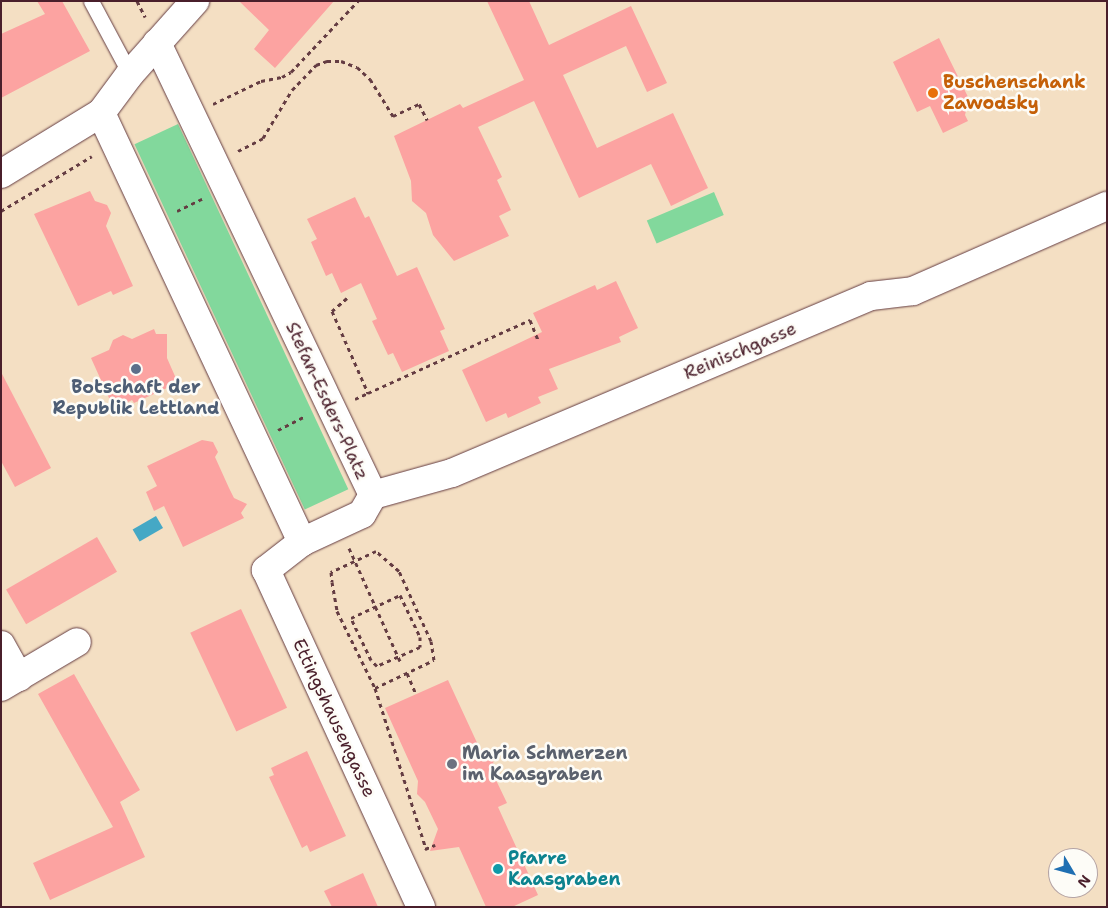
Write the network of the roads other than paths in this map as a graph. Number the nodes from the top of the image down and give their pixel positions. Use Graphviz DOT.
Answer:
graph roads {
  1 [pos="91,1"];
  2 [pos="195,1"];
  3 [pos="156,43"];
  4 [pos="130,74"];
  5 [pos="100,113"];
  6 [pos="1,174"];
  7 [pos="1107,206"];
  8 [pos="372,495"];
  9 [pos="302,542"];
  10 [pos="77,642"];
  11 [pos="1,645"];
  12 [pos="10,682"];
  13 [pos="421,907"];
  1 -- 4 [label="lane"];
  2 -- 3 [label="street"];
  3 -- 4 [label="street"];
  3 -- 8 [label="street, Stefan-Esders-Platz"];
  4 -- 5 [label="street"];
  5 -- 6 [label="street"];
  5 -- 9 [label="street"];
  7 -- 8 [label="street, Reinischgasse"];
  8 -- 9 [label="street, Stefan-Esders-Platz"];
  9 -- 13 [label="street, Ettingshausengasse"];
  10 -- 12 [label="street"];
  11 -- 12 [label="street"];
}
